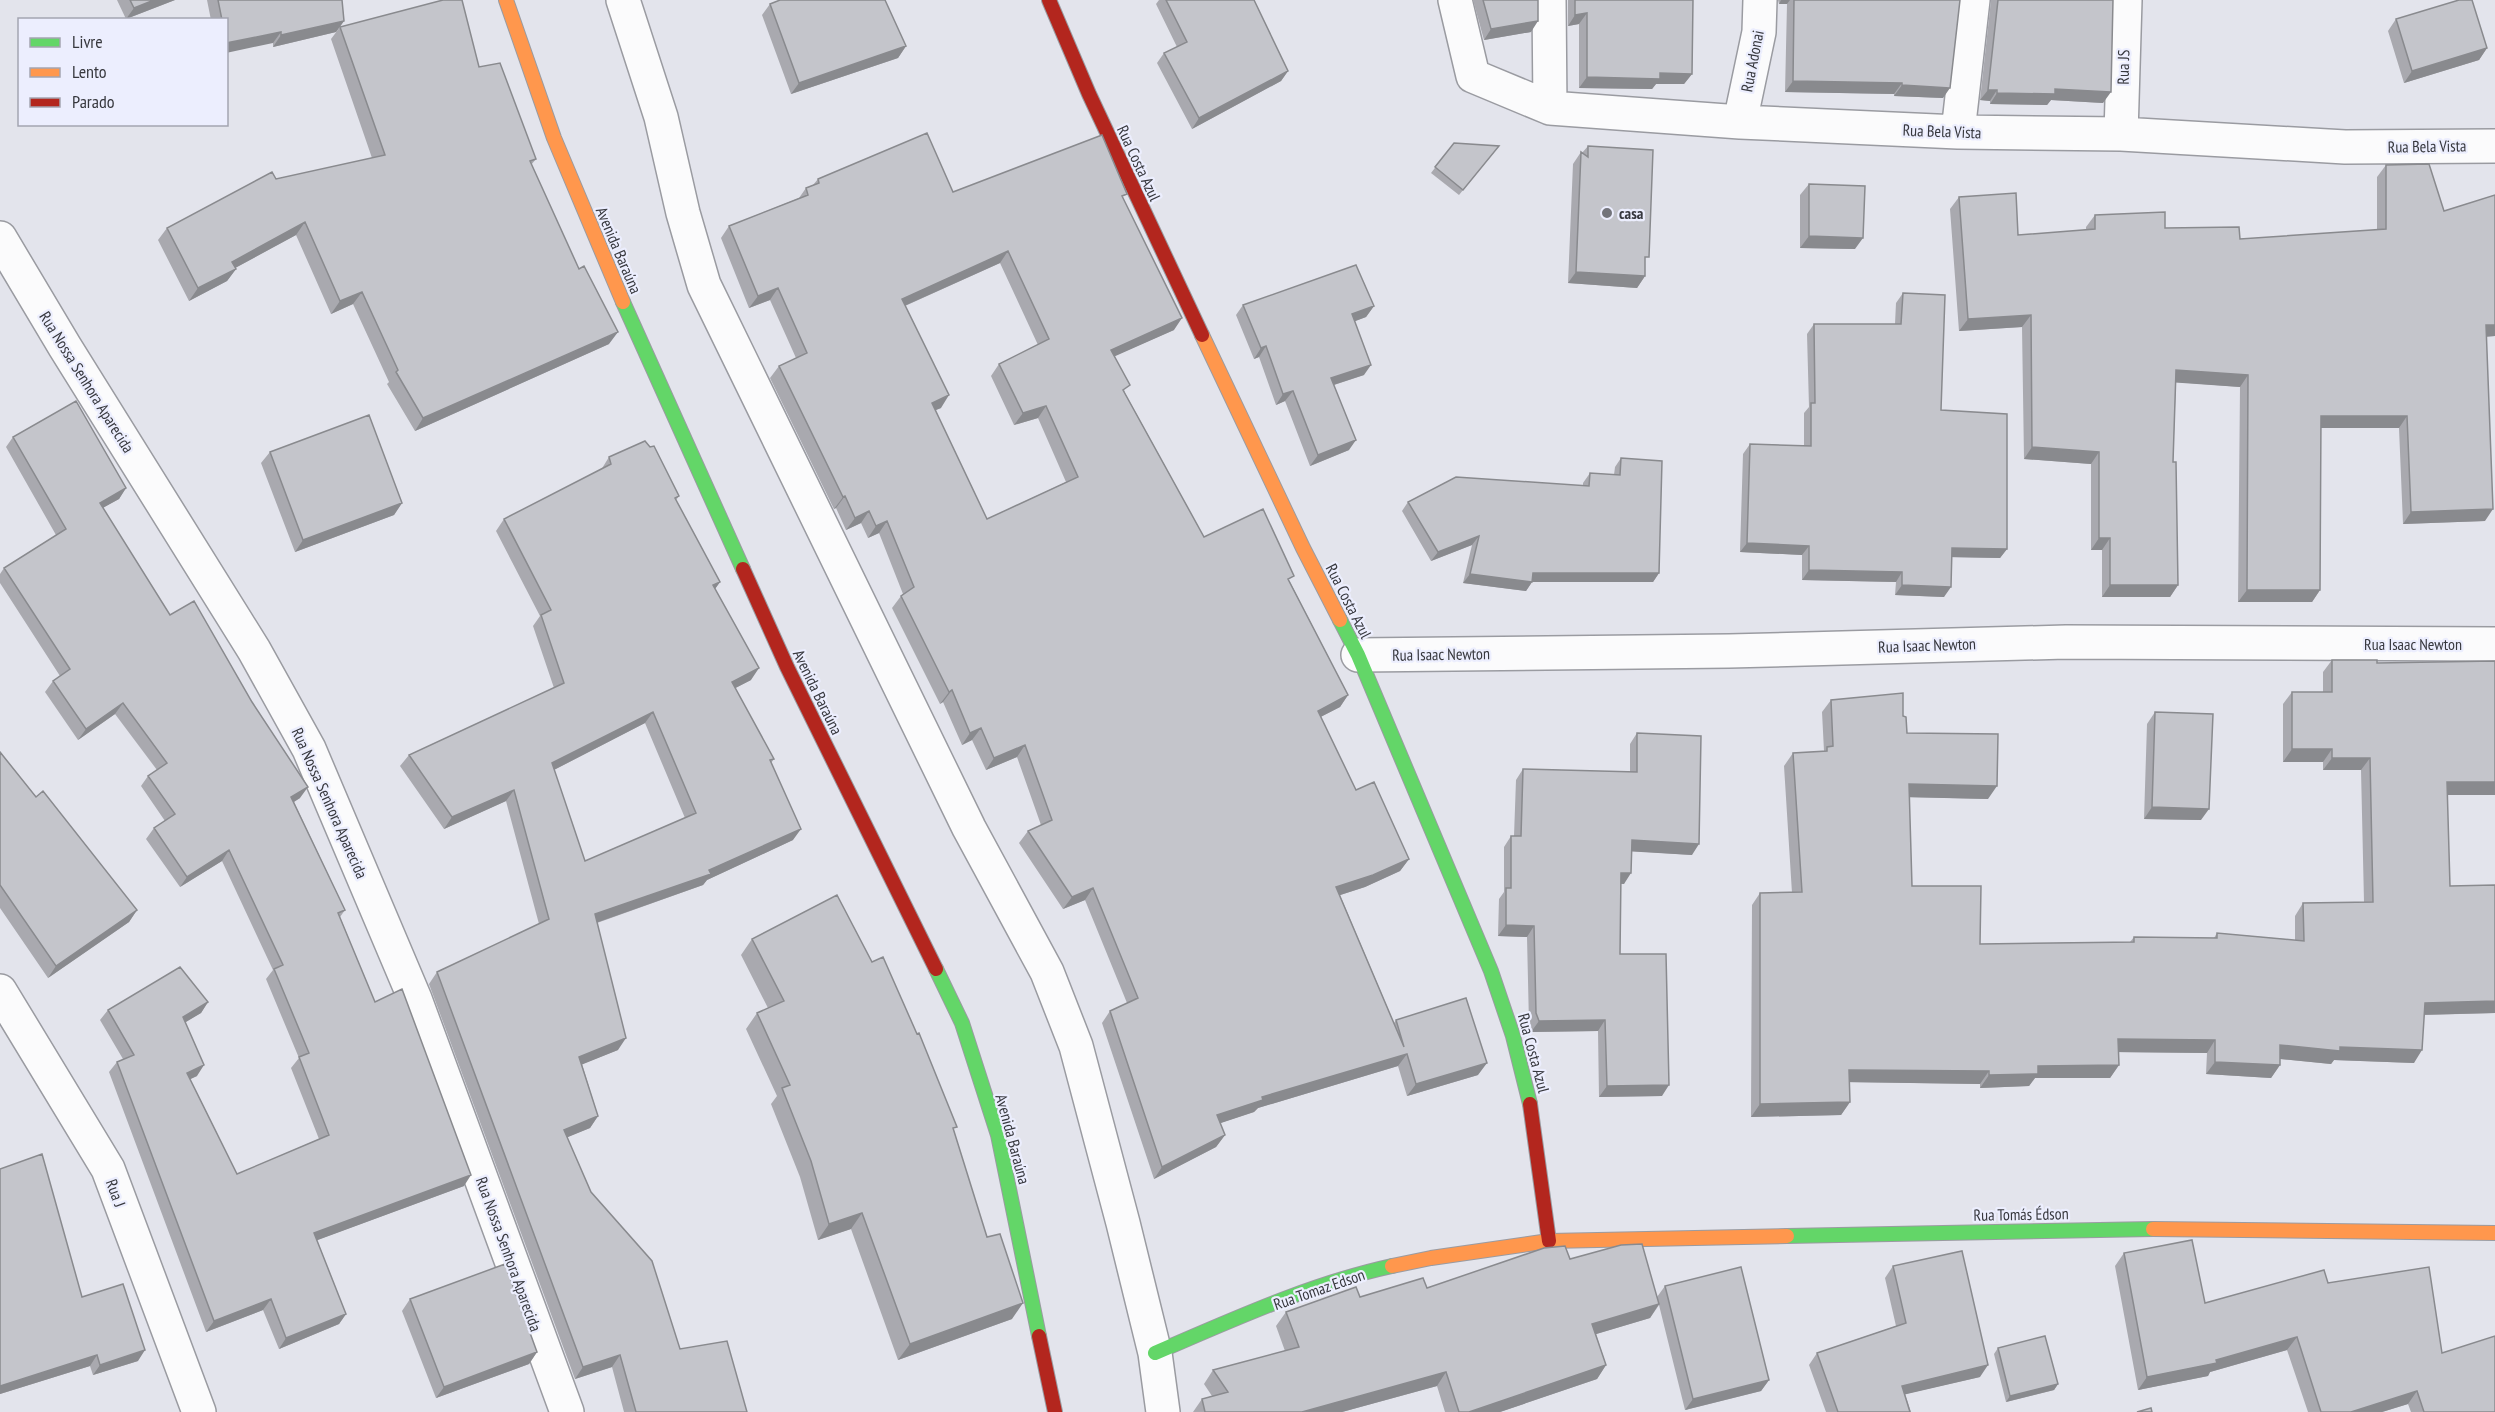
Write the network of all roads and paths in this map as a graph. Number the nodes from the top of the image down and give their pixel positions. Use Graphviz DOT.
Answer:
graph roads {
  1 [pos="506,0"];
  2 [pos="623,0"];
  3 [pos="1049,0"];
  4 [pos="1455,0"];
  5 [pos="1550,0"];
  6 [pos="1760,0"];
  7 [pos="1973,0"];
  8 [pos="2125,0"];
  9 [pos="1550,108"];
  10 [pos="1740,122"];
  11 [pos="1958,132"];
  12 [pos="2121,134"];
  13 [pos="2495,146"];
  14 [pos="0,238"];
  15 [pos="2495,644"];
  16 [pos="1359,655"];
  17 [pos="0,991"];
  18 [pos="2495,1233"];
  19 [pos="1549,1241"];
  20 [pos="1155,1353"];
  21 [pos="199,1412"];
  22 [pos="567,1412"];
  23 [pos="1055,1412"];
  24 [pos="1163,1412"];
  1 -- 23 [label="street, Avenida Baraúna"];
  2 -- 20 [label="street"];
  3 -- 16 [label="street, Rua Costa Azul"];
  4 -- 9 [label="street, Rua Bela Vista"];
  5 -- 9 [label="street"];
  6 -- 10 [label="street, Rua Adonai"];
  7 -- 11 [label="street"];
  8 -- 12 [label="street, Rua JS"];
  9 -- 10 [label="street, Rua Bela Vista"];
  10 -- 11 [label="street, Rua Bela Vista"];
  11 -- 12 [label="street, Rua Bela Vista"];
  12 -- 13 [label="street, Rua Bela Vista"];
  14 -- 22 [label="street, Rua Nossa Senhora Aparecida"];
  15 -- 16 [label="street, Rua Isaac Newton"];
  16 -- 19 [label="street, Rua Costa Azul"];
  17 -- 21 [label="street, Rua J"];
  18 -- 19 [label="street, Rua Tomás Édson"];
  19 -- 20 [label="street, Rua Tomaz Edson"];
  20 -- 24 [label="street"];
}
